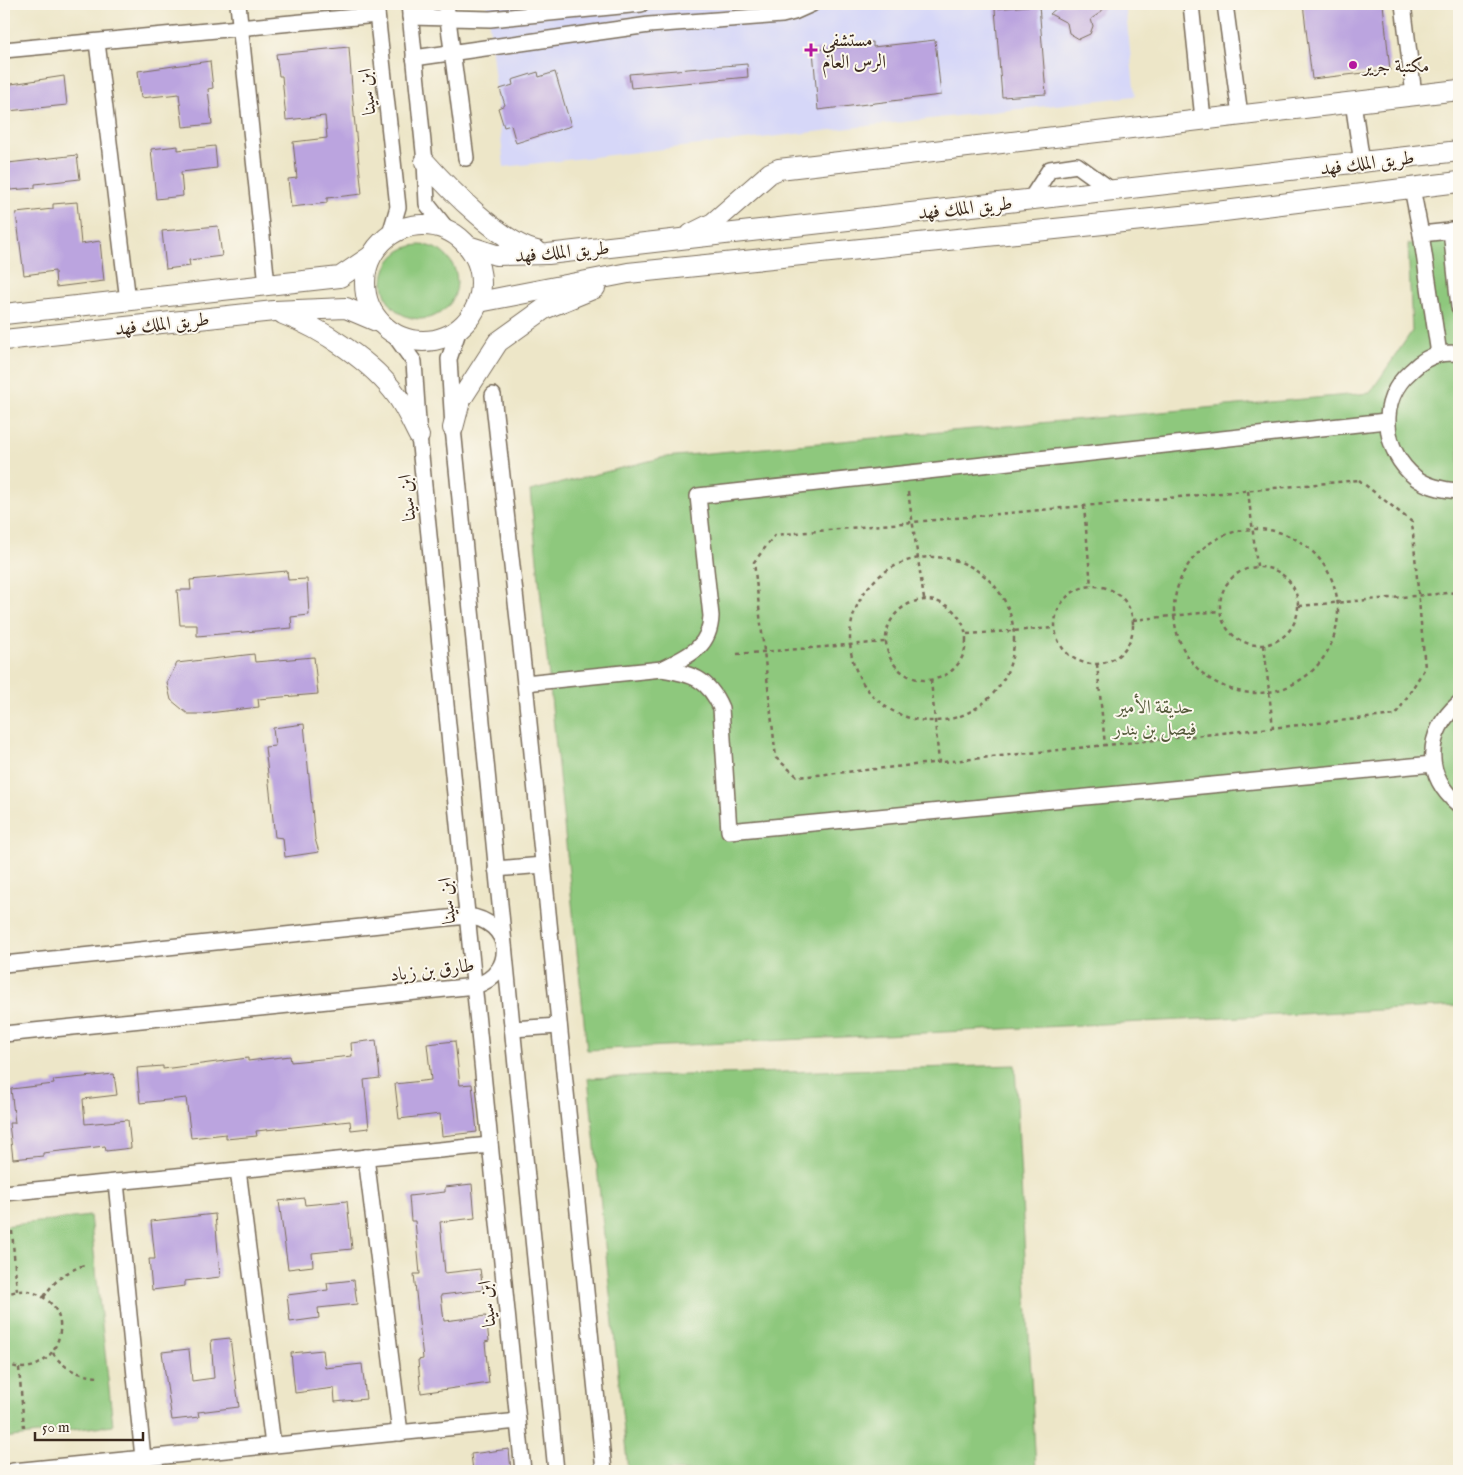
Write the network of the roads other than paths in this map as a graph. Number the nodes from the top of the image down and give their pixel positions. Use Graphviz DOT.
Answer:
graph roads {
  1 [pos="238,4"];
  2 [pos="633,4"];
  3 [pos="647,4"];
  4 [pos="812,4"];
  5 [pos="1192,4"];
  6 [pos="1225,4"];
  7 [pos="1402,4"];
  8 [pos="377,9"];
  9 [pos="409,10"];
  10 [pos="447,10"];
  11 [pos="649,25"];
  12 [pos="240,28"];
  13 [pos="98,42"];
  14 [pos="4,50"];
  15 [pos="451,54"];
  16 [pos="414,58"];
  17 [pos="1459,90"];
  18 [pos="1414,96"];
  19 [pos="1353,102"];
  20 [pos="1240,115"];
  21 [pos="1203,119"];
  22 [pos="1459,151"];
  23 [pos="466,158"];
  24 [pos="425,162"];
  25 [pos="1362,163"];
  26 [pos="1459,182"];
  27 [pos="1412,188"];
  28 [pos="1113,191"];
  29 [pos="1030,200"];
  30 [pos="446,228"];
  31 [pos="1455,230"];
  32 [pos="390,234"];
  33 [pos="1421,234"];
  34 [pos="674,240"];
  35 [pos="471,247"];
  36 [pos="548,254"];
  37 [pos="371,256"];
  38 [pos="628,273"];
  39 [pos="267,285"];
  40 [pos="128,301"];
  41 [pos="479,302"];
  42 [pos="1459,307"];
  43 [pos="274,311"];
  44 [pos="4,314"];
  45 [pos="386,327"];
  46 [pos="459,330"];
  47 [pos="4,340"];
  48 [pos="1459,353"];
  49 [pos="1439,354"];
  50 [pos="493,395"];
  51 [pos="1386,421"];
  52 [pos="453,428"];
  53 [pos="420,436"];
  54 [pos="1459,491"];
  55 [pos="662,669"];
  56 [pos="525,682"];
  57 [pos="1459,703"];
  58 [pos="1434,764"];
  59 [pos="1459,805"];
  60 [pos="543,865"];
  61 [pos="496,869"];
  62 [pos="467,916"];
  63 [pos="504,950"];
  64 [pos="4,964"];
  65 [pos="474,986"];
  66 [pos="559,1026"];
  67 [pos="512,1029"];
  68 [pos="4,1034"];
  69 [pos="490,1145"];
  70 [pos="366,1157"];
  71 [pos="238,1170"];
  72 [pos="116,1182"];
  73 [pos="4,1193"];
  74 [pos="518,1421"];
  75 [pos="400,1433"];
  76 [pos="273,1445"];
  77 [pos="142,1458"];
  78 [pos="66,1469"];
  79 [pos="13,1471"];
  80 [pos="523,1471"];
  81 [pos="556,1471"];
  82 [pos="604,1471"];
  1 -- 12 [label="street"];
  2 -- 10 [label="street"];
  3 -- 11 [label="street"];
  4 -- 11 [label="street"];
  5 -- 21 [label="street"];
  6 -- 20 [label="street"];
  7 -- 18 [label="street"];
  8 -- 12 [label="street"];
  8 -- 32 [label="street, ابن سينا"];
  9 -- 10 [label="street"];
  9 -- 16 [label="street"];
  10 -- 15 [label="street"];
  11 -- 15 [label="street"];
  12 -- 13 [label="street"];
  12 -- 39 [label="street"];
  13 -- 14 [label="street"];
  13 -- 40 [label="street"];
  15 -- 16 [label="street"];
  15 -- 23 [label="street"];
  16 -- 24 [label="street"];
  17 -- 18 [label="main road"];
  18 -- 19 [label="main road"];
  19 -- 20 [label="main road"];
  19 -- 25 [label="street"];
  20 -- 21 [label="main road"];
  21 -- 34 [label="main road"];
  22 -- 25 [label="main road, طريق الملك فهد"];
  24 -- 30 [label="street"];
  24 -- 36 [label="main road"];
  25 -- 28 [label="main road, طريق الملك فهد"];
  26 -- 27 [label="main road, طريق الملك فهد"];
  27 -- 33 [label="street"];
  27 -- 38 [label="main road, طريق الملك فهد"];
  28 -- 29 [label="main road, طريق الملك فهد"];
  28 -- 29 [label="street"];
  29 -- 34 [label="main road, طريق الملك فهد"];
  30 -- 32 [label="main road"];
  30 -- 35 [label="main road"];
  31 -- 33 [label="street"];
  31 -- 42 [label="street"];
  32 -- 37 [label="main road"];
  33 -- 49 [label="street"];
  34 -- 36 [label="main road, طريق الملك فهد"];
  35 -- 36 [label="main road, طريق الملك فهد"];
  35 -- 41 [label="main road"];
  37 -- 39 [label="main road, طريق الملك فهد"];
  37 -- 45 [label="main road"];
  38 -- 41 [label="main road, طريق الملك فهد"];
  38 -- 52 [label="main road"];
  39 -- 40 [label="main road, طريق الملك فهد"];
  40 -- 44 [label="main road, طريق الملك فهد"];
  41 -- 46 [label="main road"];
  43 -- 45 [label="main road, طريق الملك فهد"];
  43 -- 47 [label="main road, طريق الملك فهد"];
  43 -- 53 [label="main road"];
  45 -- 46 [label="main road"];
  45 -- 53 [label="street, ابن سينا"];
  46 -- 52 [label="street"];
  48 -- 49 [label="street"];
  49 -- 51 [label="street"];
  50 -- 56 [label="street"];
  51 -- 54 [label="street"];
  51 -- 55 [label="street"];
  52 -- 61 [label="street"];
  53 -- 62 [label="street, ابن سينا"];
  55 -- 56 [label="street"];
  55 -- 58 [label="street"];
  56 -- 60 [label="street"];
  57 -- 58 [label="street"];
  58 -- 59 [label="street"];
  60 -- 61 [label="street"];
  60 -- 66 [label="street"];
  61 -- 63 [label="street"];
  62 -- 63 [label="street"];
  62 -- 64 [label="street"];
  62 -- 65 [label="street, ابن سينا"];
  63 -- 65 [label="street, طارق بن زياد"];
  63 -- 67 [label="street"];
  65 -- 68 [label="street, طارق بن زياد"];
  65 -- 69 [label="street, ابن سينا"];
  66 -- 67 [label="street"];
  66 -- 82 [label="street"];
  67 -- 81 [label="street"];
  69 -- 70 [label="street"];
  69 -- 74 [label="street, ابن سينا"];
  70 -- 71 [label="street"];
  70 -- 75 [label="street"];
  71 -- 72 [label="street"];
  71 -- 76 [label="street"];
  72 -- 73 [label="street"];
  72 -- 77 [label="street"];
  74 -- 75 [label="street"];
  74 -- 80 [label="street, ابن سينا"];
  75 -- 76 [label="street"];
  76 -- 77 [label="street"];
  77 -- 78 [label="street"];
  78 -- 79 [label="street"];
}
